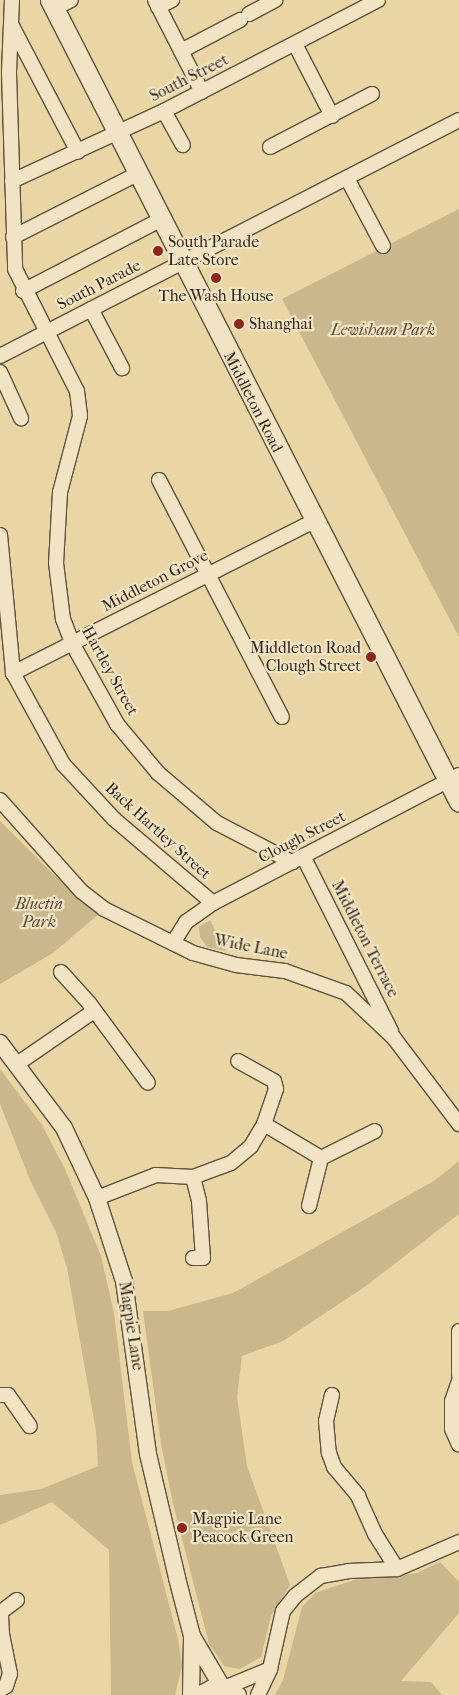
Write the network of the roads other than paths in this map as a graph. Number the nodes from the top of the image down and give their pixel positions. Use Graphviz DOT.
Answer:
graph roads {
  1 [pos="12,0"];
  2 [pos="172,0"];
  3 [pos="276,0"];
  4 [pos="378,0"];
  5 [pos="58,3"];
  6 [pos="156,4"];
  7 [pos="10,23"];
  8 [pos="295,44"];
  9 [pos="181,51"];
  10 [pos="202,92"];
  11 [pos="372,94"];
  12 [pos="164,111"];
  13 [pos="332,116"];
  14 [pos="459,120"];
  15 [pos="117,133"];
  16 [pos="183,145"];
  17 [pos="270,147"];
  18 [pos="78,152"];
  19 [pos="139,173"];
  20 [pos="347,178"];
  21 [pos="12,180"];
  22 [pos="162,220"];
  23 [pos="13,237"];
  24 [pos="383,246"];
  25 [pos="183,262"];
  26 [pos="23,291"];
  27 [pos="91,309"];
  28 [pos="45,333"];
  29 [pos="0,356"];
  30 [pos="122,368"];
  31 [pos="0,372"];
  32 [pos="21,418"];
  33 [pos="158,480"];
  34 [pos="314,521"];
  35 [pos="0,535"];
  36 [pos="206,574"];
  37 [pos="72,643"];
  38 [pos="13,673"];
  39 [pos="282,717"];
  40 [pos="454,778"];
  41 [pos="0,800"];
  42 [pos="459,802"];
  43 [pos="298,859"];
  44 [pos="214,903"];
  45 [pos="173,942"];
  46 [pos="61,972"];
  47 [pos="94,1011"];
  48 [pos="394,1038"];
  49 [pos="0,1043"];
  50 [pos="238,1061"];
  51 [pos="17,1064"];
  52 [pos="148,1082"];
  53 [pos="264,1124"];
  54 [pos="459,1124"];
  55 [pos="376,1131"];
  56 [pos="321,1158"];
  57 [pos="193,1177"];
  58 [pos="97,1198"];
  59 [pos="308,1206"];
  60 [pos="193,1258"];
  61 [pos="459,1331"];
  62 [pos="459,1375"];
  63 [pos="459,1381"];
  64 [pos="6,1393"];
  65 [pos="332,1395"];
  66 [pos="30,1426"];
  67 [pos="459,1445"];
  68 [pos="459,1542"];
  69 [pos="397,1569"];
  70 [pos="17,1600"];
  71 [pos="192,1636"];
  72 [pos="270,1669"];
  73 [pos="0,1690"];
  74 [pos="228,1690"];
  75 [pos="191,1695"];
  76 [pos="199,1695"];
  77 [pos="258,1695"];
  1 -- 7 [label="street, Hartley Street"];
  2 -- 6 [label="street"];
  3 -- 9 [label="street"];
  4 -- 8 [label="street, South Street"];
  5 -- 15 [label="main road, Middleton Road"];
  6 -- 9 [label="street"];
  7 -- 18 [label="street"];
  7 -- 21 [label="street, Hartley Street"];
  8 -- 10 [label="street, South Street"];
  8 -- 13 [label="street"];
  9 -- 10 [label="street"];
  10 -- 12 [label="street, South Street"];
  11 -- 13 [label="street"];
  12 -- 15 [label="street, South Street"];
  12 -- 16 [label="street"];
  13 -- 17 [label="street"];
  14 -- 20 [label="street, South Parade"];
  15 -- 18 [label="street, South Street"];
  15 -- 19 [label="main road, Middleton Road"];
  18 -- 21 [label="street, South Street"];
  19 -- 22 [label="main road, Middleton Road"];
  19 -- 23 [label="street"];
  20 -- 24 [label="street"];
  20 -- 25 [label="street, South Parade"];
  21 -- 23 [label="street, Hartley Street"];
  22 -- 25 [label="main road, Middleton Road"];
  22 -- 26 [label="street"];
  23 -- 26 [label="street, Hartley Street"];
  25 -- 27 [label="street, South Parade"];
  25 -- 34 [label="main road, Middleton Road"];
  26 -- 28 [label="street, Hartley Street"];
  27 -- 28 [label="street, South Parade"];
  27 -- 30 [label="street"];
  28 -- 29 [label="street, South Parade"];
  28 -- 37 [label="street, Hartley Street"];
  31 -- 32 [label="street"];
  33 -- 36 [label="street"];
  34 -- 36 [label="street, Middleton Grove"];
  34 -- 40 [label="main road, Middleton Road"];
  35 -- 38 [label="street, Back Hartley Street"];
  36 -- 37 [label="street, Middleton Grove"];
  36 -- 39 [label="street"];
  37 -- 38 [label="street, Middleton Grove"];
  37 -- 43 [label="street, Hartley Street"];
  38 -- 44 [label="street, Back Hartley Street"];
  40 -- 42 [label="main road, Middleton Road"];
  40 -- 43 [label="street, Clough Street"];
  41 -- 45 [label="street, Wide Lane"];
  43 -- 44 [label="street, Clough Street"];
  43 -- 48 [label="street, Middleton Terrace"];
  44 -- 45 [label="street, Clough Street"];
  45 -- 48 [label="street, Wide Lane"];
  46 -- 47 [label="street"];
  47 -- 51 [label="street"];
  47 -- 52 [label="street"];
  48 -- 54 [label="street, Wide Lane"];
  49 -- 51 [label="street, Magpie Lane"];
  50 -- 53 [label="street"];
  51 -- 58 [label="street, Magpie Lane"];
  53 -- 56 [label="street"];
  53 -- 57 [label="street"];
  55 -- 56 [label="street"];
  56 -- 59 [label="street"];
  57 -- 58 [label="street"];
  57 -- 60 [label="street"];
  58 -- 71 [label="street, Magpie Lane"];
  61 -- 62 [label="street"];
  63 -- 67 [label="street"];
  64 -- 66 [label="street"];
  65 -- 69 [label="street"];
  68 -- 69 [label="street"];
  69 -- 72 [label="street"];
  70 -- 73 [label="street"];
  71 -- 74 [label="street, Magpie Lane"];
  71 -- 75 [label="street, Magpie Lane"];
  72 -- 74 [label="street"];
  72 -- 77 [label="street"];
  74 -- 76 [label="street"];
}
